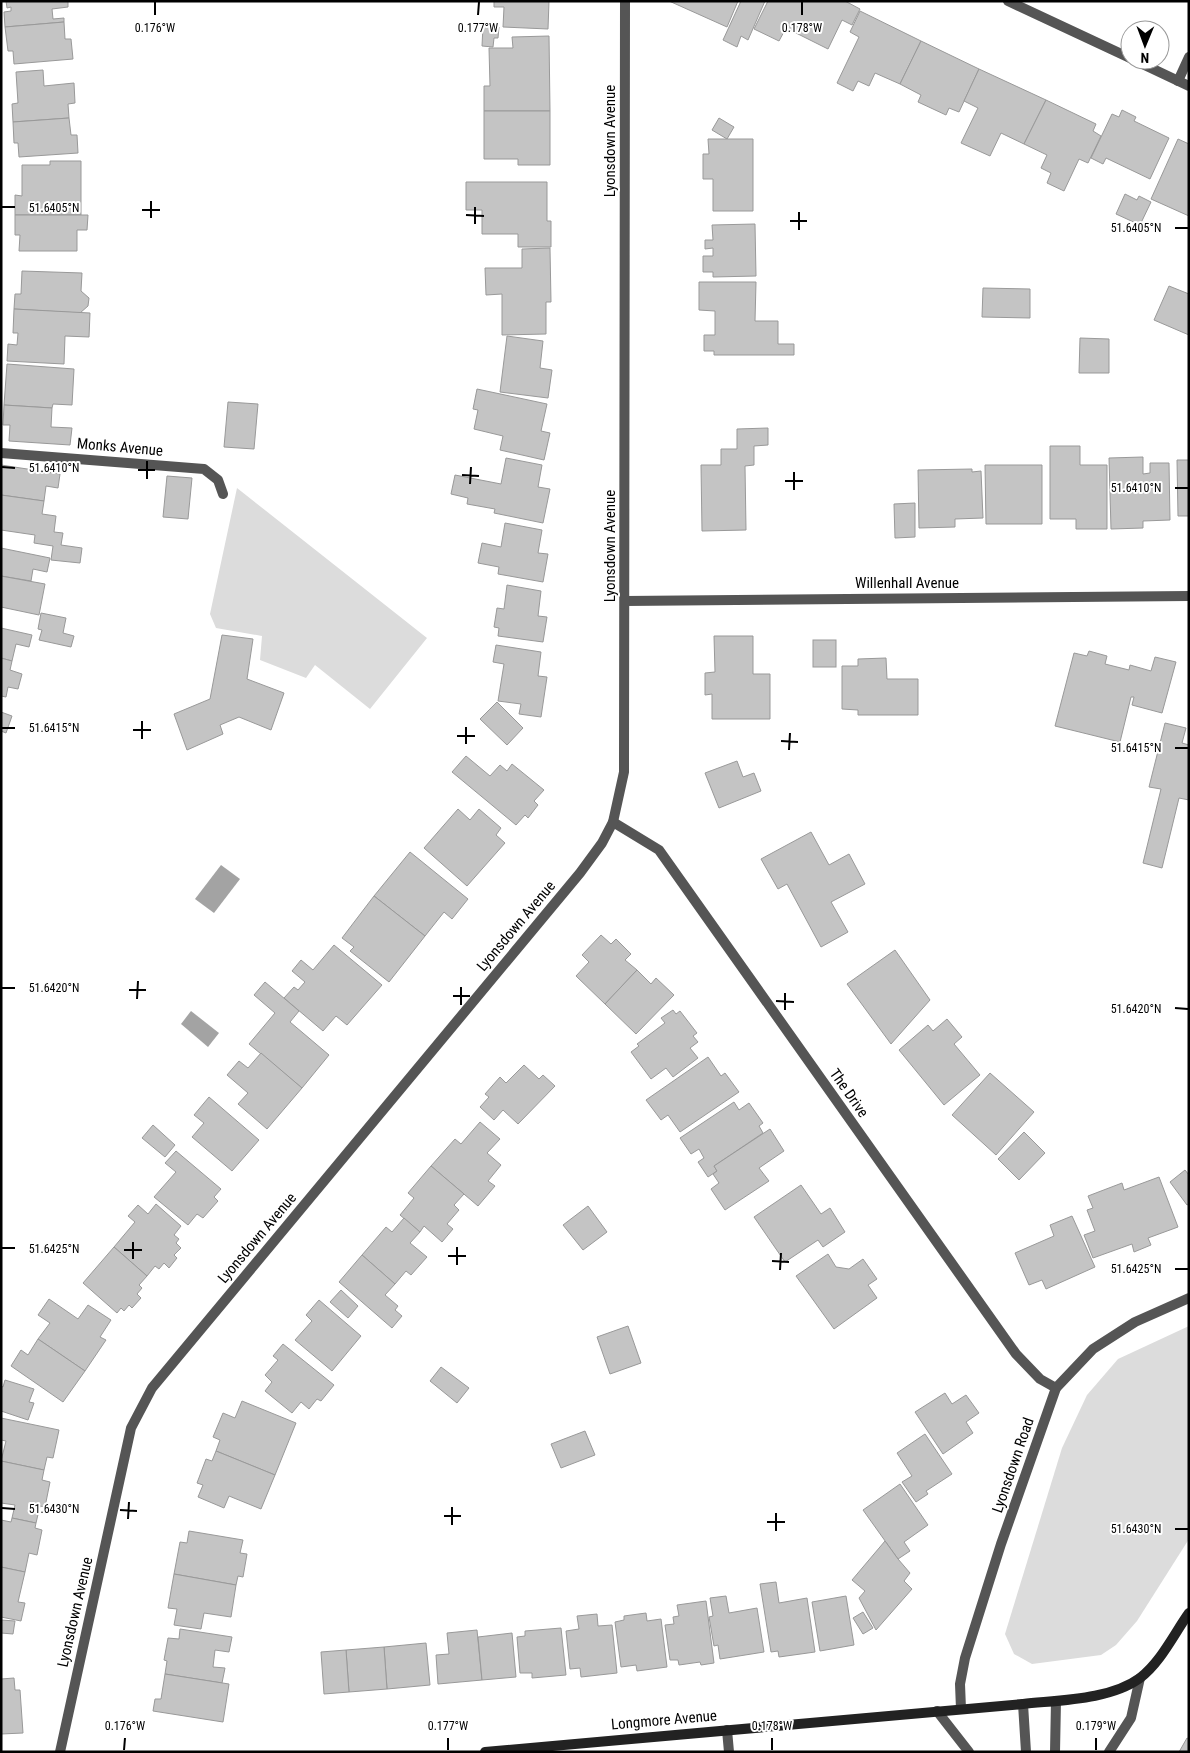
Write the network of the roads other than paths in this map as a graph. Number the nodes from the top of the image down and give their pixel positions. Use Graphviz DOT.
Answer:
graph roads {
  1 [pos="625,1"];
  2 [pos="1008,1"];
  3 [pos="1120,53"];
  4 [pos="1189,58"];
  5 [pos="1155,70"];
  6 [pos="1178,81"];
  7 [pos="1189,86"];
  8 [pos="1,453"];
  9 [pos="223,494"];
  10 [pos="1189,596"];
  11 [pos="625,600"];
  12 [pos="613,822"];
  13 [pos="1189,1298"];
  14 [pos="1056,1388"];
  15 [pos="1189,1613"];
  16 [pos="1140,1678"];
  17 [pos="1056,1700"];
  18 [pos="1023,1704"];
  19 [pos="961,1709"];
  20 [pos="936,1711"];
  21 [pos="727,1730"];
  22 [pos="60,1752"];
  23 [pos="485,1752"];
  24 [pos="729,1752"];
  25 [pos="969,1752"];
  26 [pos="1026,1752"];
  27 [pos="1055,1752"];
  28 [pos="1109,1752"];
  1 -- 11 [label="street, Lyonsdown Avenue"];
  2 -- 3 [label="street"];
  4 -- 6 [label="street"];
  5 -- 6 [label="street"];
  6 -- 7 [label="street"];
  8 -- 9 [label="street, Monks Avenue"];
  10 -- 11 [label="street, Willenhall Avenue"];
  11 -- 12 [label="street, Lyonsdown Avenue"];
  12 -- 14 [label="street, The Drive"];
  12 -- 22 [label="street, Lyonsdown Avenue"];
  13 -- 14 [label="street, Lyonsdown Road"];
  14 -- 19 [label="street, Lyonsdown Road"];
  15 -- 16 [label="main road"];
  16 -- 17 [label="main road"];
  16 -- 28 [label="street"];
  17 -- 18 [label="main road, Longmore Avenue"];
  17 -- 27 [label="street"];
  18 -- 19 [label="main road, Longmore Avenue"];
  18 -- 26 [label="street"];
  19 -- 20 [label="main road, Longmore Avenue"];
  20 -- 21 [label="main road, Longmore Avenue"];
  20 -- 25 [label="street"];
  21 -- 23 [label="main road, Longmore Avenue"];
  21 -- 24 [label="street"];
}
